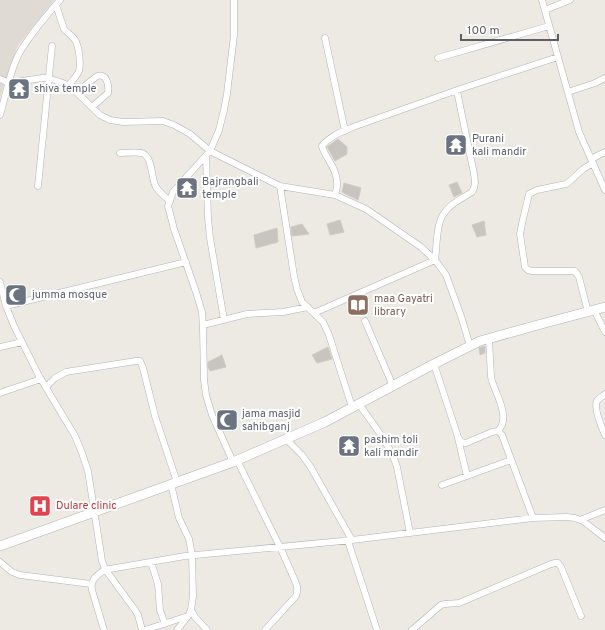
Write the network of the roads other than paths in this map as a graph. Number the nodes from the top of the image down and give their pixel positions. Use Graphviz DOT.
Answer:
graph roads {
  1 [pos="234,0"];
  2 [pos="542,0"];
  3 [pos="570,0"];
  4 [pos="58,2"];
  5 [pos="545,10"];
  6 [pos="549,26"];
  7 [pos="325,38"];
  8 [pos="52,46"];
  9 [pos="558,57"];
  10 [pos="438,58"];
  11 [pos="11,73"];
  12 [pos="48,78"];
  13 [pos="605,78"];
  14 [pos="3,80"];
  15 [pos="68,86"];
  16 [pos="457,91"];
  17 [pos="77,92"];
  18 [pos="568,92"];
  19 [pos="92,107"];
  20 [pos="0,114"];
  21 [pos="345,130"];
  22 [pos="210,151"];
  23 [pos="605,152"];
  24 [pos="120,153"];
  25 [pos="206,156"];
  26 [pos="592,161"];
  27 [pos="38,186"];
  28 [pos="280,186"];
  29 [pos="605,190"];
  30 [pos="335,195"];
  31 [pos="170,201"];
  32 [pos="435,260"];
  33 [pos="186,262"];
  34 [pos="0,282"];
  35 [pos="6,306"];
  36 [pos="308,307"];
  37 [pos="605,307"];
  38 [pos="591,311"];
  39 [pos="314,314"];
  40 [pos="224,320"];
  41 [pos="365,321"];
  42 [pos="203,325"];
  43 [pos="605,332"];
  44 [pos="489,339"];
  45 [pos="22,342"];
  46 [pos="470,346"];
  47 [pos="0,347"];
  48 [pos="434,364"];
  49 [pos="41,379"];
  50 [pos="393,386"];
  51 [pos="46,387"];
  52 [pos="0,393"];
  53 [pos="605,394"];
  54 [pos="356,406"];
  55 [pos="498,431"];
  56 [pos="605,436"];
  57 [pos="458,437"];
  58 [pos="286,439"];
  59 [pos="511,460"];
  60 [pos="235,461"];
  61 [pos="467,476"];
  62 [pos="174,483"];
  63 [pos="442,486"];
  64 [pos="605,510"];
  65 [pos="94,512"];
  66 [pos="533,518"];
  67 [pos="580,520"];
  68 [pos="410,533"];
  69 [pos="605,538"];
  70 [pos="350,540"];
  71 [pos="0,546"];
  72 [pos="280,547"];
  73 [pos="192,555"];
  74 [pos="0,562"];
  75 [pos="151,562"];
  76 [pos="105,569"];
  77 [pos="91,584"];
  78 [pos="189,613"];
  79 [pos="581,616"];
  80 [pos="165,624"];
  81 [pos="104,630"];
  82 [pos="142,630"];
  83 [pos="145,630"];
  84 [pos="177,630"];
  85 [pos="207,630"];
  86 [pos="265,630"];
  87 [pos="377,630"];
  88 [pos="412,630"];
  1 -- 22 [label="street"];
  2 -- 5 [label="street"];
  3 -- 5 [label="street"];
  4 -- 11 [label="street"];
  4 -- 15 [label="street"];
  5 -- 6 [label="street"];
  6 -- 9 [label="street"];
  6 -- 10 [label="street"];
  7 -- 21 [label="street"];
  8 -- 12 [label="street"];
  9 -- 16 [label="street"];
  9 -- 18 [label="street"];
  11 -- 14 [label="street"];
  11 -- 14 [label="street"];
  12 -- 14 [label="street"];
  12 -- 15 [label="street"];
  12 -- 27 [label="street"];
  13 -- 18 [label="street"];
  14 -- 20 [label="street"];
  15 -- 17 [label="street"];
  16 -- 21 [label="street"];
  16 -- 32 [label="street"];
  17 -- 19 [label="street"];
  17 -- 19 [label="street"];
  18 -- 26 [label="street"];
  19 -- 22 [label="street"];
  21 -- 30 [label="street"];
  22 -- 25 [label="street"];
  22 -- 28 [label="street"];
  23 -- 26 [label="street"];
  24 -- 31 [label="street"];
  25 -- 31 [label="street"];
  25 -- 40 [label="street"];
  26 -- 29 [label="street"];
  26 -- 38 [label="street"];
  28 -- 30 [label="street"];
  28 -- 36 [label="street"];
  30 -- 32 [label="street"];
  31 -- 33 [label="street"];
  32 -- 39 [label="street"];
  32 -- 46 [label="street"];
  33 -- 35 [label="street"];
  33 -- 42 [label="street"];
  34 -- 35 [label="street"];
  35 -- 45 [label="street"];
  36 -- 39 [label="street"];
  36 -- 40 [label="street"];
  37 -- 38 [label="main road"];
  38 -- 43 [label="street"];
  38 -- 44 [label="main road"];
  39 -- 54 [label="street"];
  40 -- 42 [label="street"];
  41 -- 50 [label="street"];
  42 -- 60 [label="street"];
  44 -- 46 [label="main road"];
  44 -- 55 [label="street"];
  45 -- 47 [label="street"];
  45 -- 49 [label="street"];
  46 -- 48 [label="main road"];
  48 -- 50 [label="main road"];
  48 -- 57 [label="street"];
  49 -- 51 [label="street"];
  49 -- 52 [label="street"];
  50 -- 54 [label="main road"];
  51 -- 62 [label="street"];
  51 -- 65 [label="street"];
  53 -- 56 [label="street"];
  54 -- 58 [label="main road"];
  54 -- 68 [label="street"];
  55 -- 57 [label="street"];
  55 -- 59 [label="street"];
  57 -- 61 [label="street"];
  58 -- 60 [label="main road"];
  58 -- 70 [label="street"];
  59 -- 61 [label="street"];
  59 -- 66 [label="street"];
  60 -- 62 [label="main road"];
  60 -- 72 [label="street"];
  61 -- 63 [label="street"];
  62 -- 65 [label="main road"];
  62 -- 73 [label="street"];
  64 -- 67 [label="street"];
  65 -- 71 [label="main road"];
  65 -- 76 [label="street"];
  66 -- 67 [label="street"];
  66 -- 68 [label="street"];
  67 -- 69 [label="street"];
  68 -- 70 [label="street"];
  70 -- 72 [label="street"];
  70 -- 87 [label="street"];
  72 -- 73 [label="street"];
  72 -- 86 [label="street"];
  73 -- 75 [label="street"];
  73 -- 78 [label="street"];
  74 -- 77 [label="street"];
  75 -- 76 [label="street"];
  75 -- 80 [label="street"];
  76 -- 77 [label="street"];
  76 -- 82 [label="street"];
  77 -- 81 [label="street"];
  78 -- 80 [label="street"];
  78 -- 84 [label="street"];
  78 -- 85 [label="street"];
  79 -- 88 [label="street"];
  80 -- 83 [label="street"];
}
